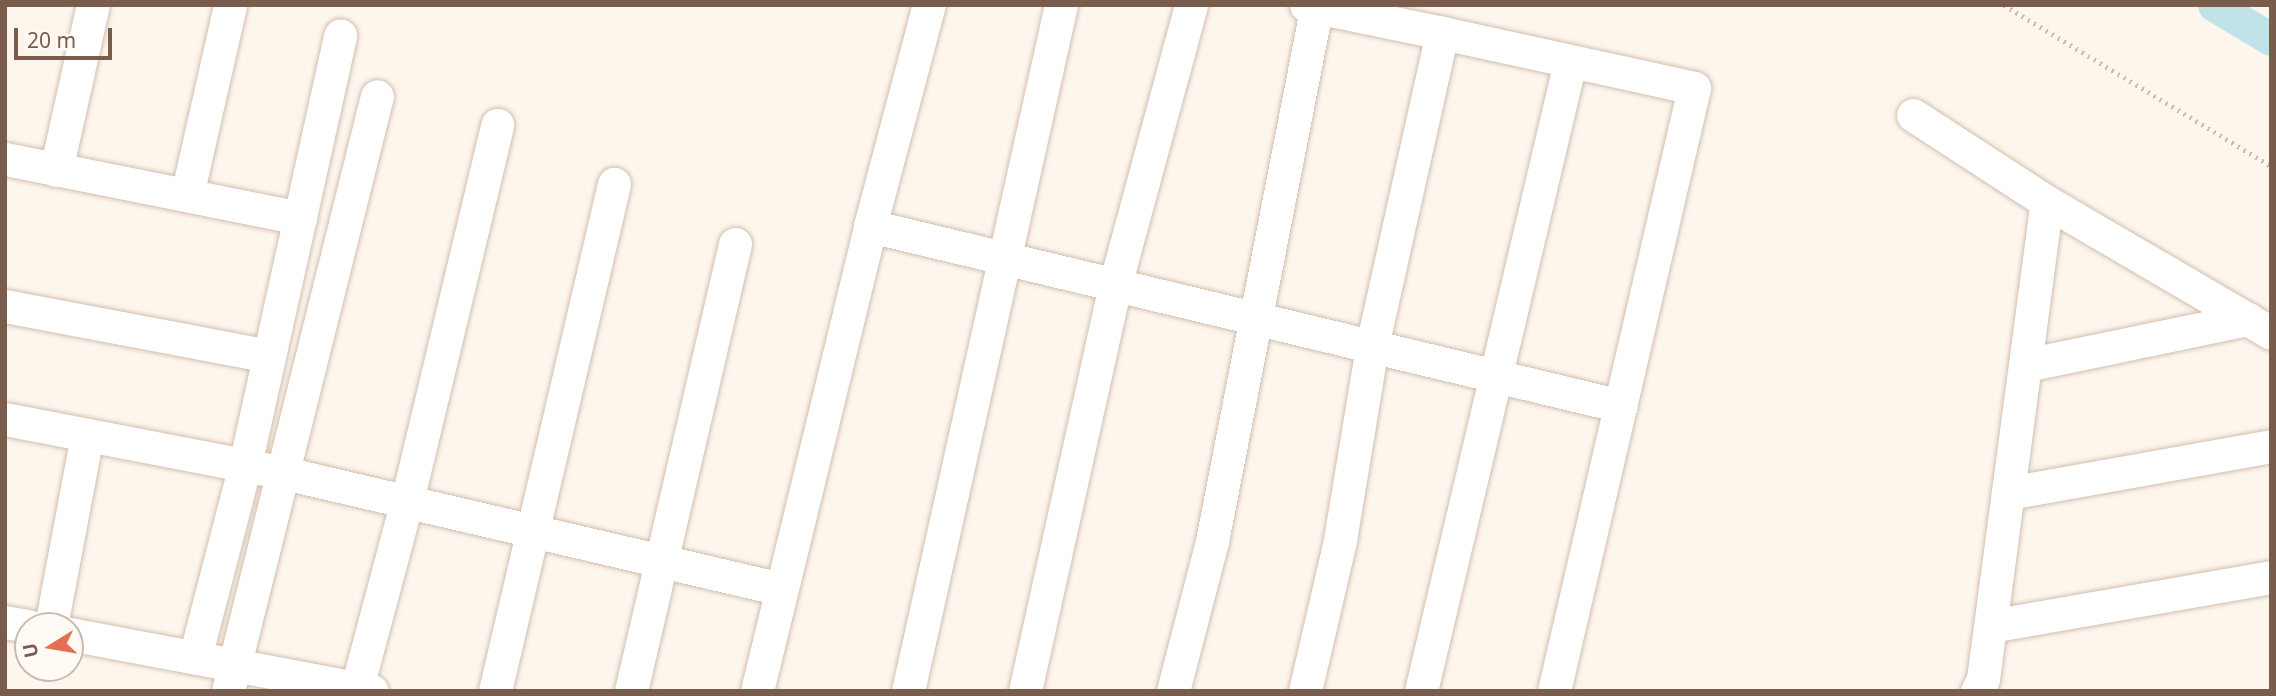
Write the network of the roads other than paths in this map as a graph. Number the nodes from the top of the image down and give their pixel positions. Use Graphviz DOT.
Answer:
graph roads {
  1 [pos="93,5"];
  2 [pos="230,5"];
  3 [pos="929,5"];
  4 [pos="1062,5"];
  5 [pos="1191,5"];
  6 [pos="1313,6"];
  7 [pos="1441,33"];
  8 [pos="340,35"];
  9 [pos="1570,62"];
  10 [pos="377,96"];
  11 [pos="1913,115"];
  12 [pos="497,125"];
  13 [pos="5,159"];
  14 [pos="56,170"];
  15 [pos="614,184"];
  16 [pos="187,195"];
  17 [pos="2047,202"];
  18 [pos="300,218"];
  19 [pos="870,226"];
  20 [pos="735,244"];
  21 [pos="1002,256"];
  22 [pos="1115,285"];
  23 [pos="5,306"];
  24 [pos="1252,320"];
  25 [pos="2259,326"];
  26 [pos="1373,346"];
  27 [pos="269,356"];
  28 [pos="2025,365"];
  29 [pos="1494,376"];
  30 [pos="1621,406"];
  31 [pos="5,419"];
  32 [pos="87,436"];
  33 [pos="2271,446"];
  34 [pos="245,465"];
  35 [pos="280,472"];
  36 [pos="2008,493"];
  37 [pos="407,501"];
  38 [pos="532,530"];
  39 [pos="661,561"];
  40 [pos="2271,576"];
  41 [pos="781,589"];
  42 [pos="54,612"];
  43 [pos="1991,626"];
  44 [pos="84,637"];
  45 [pos="195,657"];
  46 [pos="230,678"];
  47 [pos="362,690"];
  48 [pos="495,691"];
  49 [pos="631,691"];
  50 [pos="757,691"];
  51 [pos="908,691"];
  52 [pos="1025,691"];
  53 [pos="1173,691"];
  54 [pos="1305,691"];
  55 [pos="1421,691"];
  56 [pos="1554,691"];
  57 [pos="1977,691"];
  1 -- 14 [label="street"];
  2 -- 16 [label="street"];
  3 -- 19 [label="street"];
  4 -- 21 [label="street"];
  5 -- 22 [label="street"];
  6 -- 7 [label="street"];
  6 -- 24 [label="street"];
  7 -- 9 [label="street"];
  7 -- 26 [label="street"];
  8 -- 18 [label="street"];
  9 -- 29 [label="street"];
  9 -- 30 [label="street"];
  10 -- 35 [label="street"];
  11 -- 17 [label="street"];
  12 -- 37 [label="street"];
  13 -- 14 [label="street"];
  14 -- 16 [label="street"];
  15 -- 38 [label="street"];
  16 -- 18 [label="street"];
  17 -- 25 [label="street"];
  17 -- 28 [label="street"];
  18 -- 27 [label="street"];
  19 -- 21 [label="street"];
  19 -- 41 [label="street"];
  20 -- 39 [label="street"];
  21 -- 22 [label="street"];
  21 -- 51 [label="street"];
  22 -- 24 [label="street"];
  22 -- 52 [label="street"];
  23 -- 27 [label="street"];
  24 -- 26 [label="street"];
  24 -- 53 [label="street"];
  25 -- 28 [label="street"];
  26 -- 29 [label="street"];
  26 -- 54 [label="street"];
  27 -- 34 [label="street"];
  28 -- 36 [label="street"];
  29 -- 30 [label="street"];
  29 -- 55 [label="street"];
  30 -- 56 [label="street"];
  31 -- 32 [label="street"];
  32 -- 34 [label="street"];
  32 -- 42 [label="street"];
  33 -- 36 [label="street"];
  34 -- 35 [label="street"];
  34 -- 45 [label="street"];
  35 -- 37 [label="street"];
  35 -- 46 [label="street"];
  36 -- 43 [label="street"];
  37 -- 38 [label="street"];
  37 -- 47 [label="street"];
  38 -- 39 [label="street"];
  38 -- 48 [label="street"];
  39 -- 41 [label="street"];
  39 -- 49 [label="street"];
  40 -- 43 [label="street"];
  41 -- 50 [label="street"];
  43 -- 57 [label="street"];
  44 -- 45 [label="street"];
  45 -- 46 [label="street"];
  46 -- 47 [label="street"];
}
